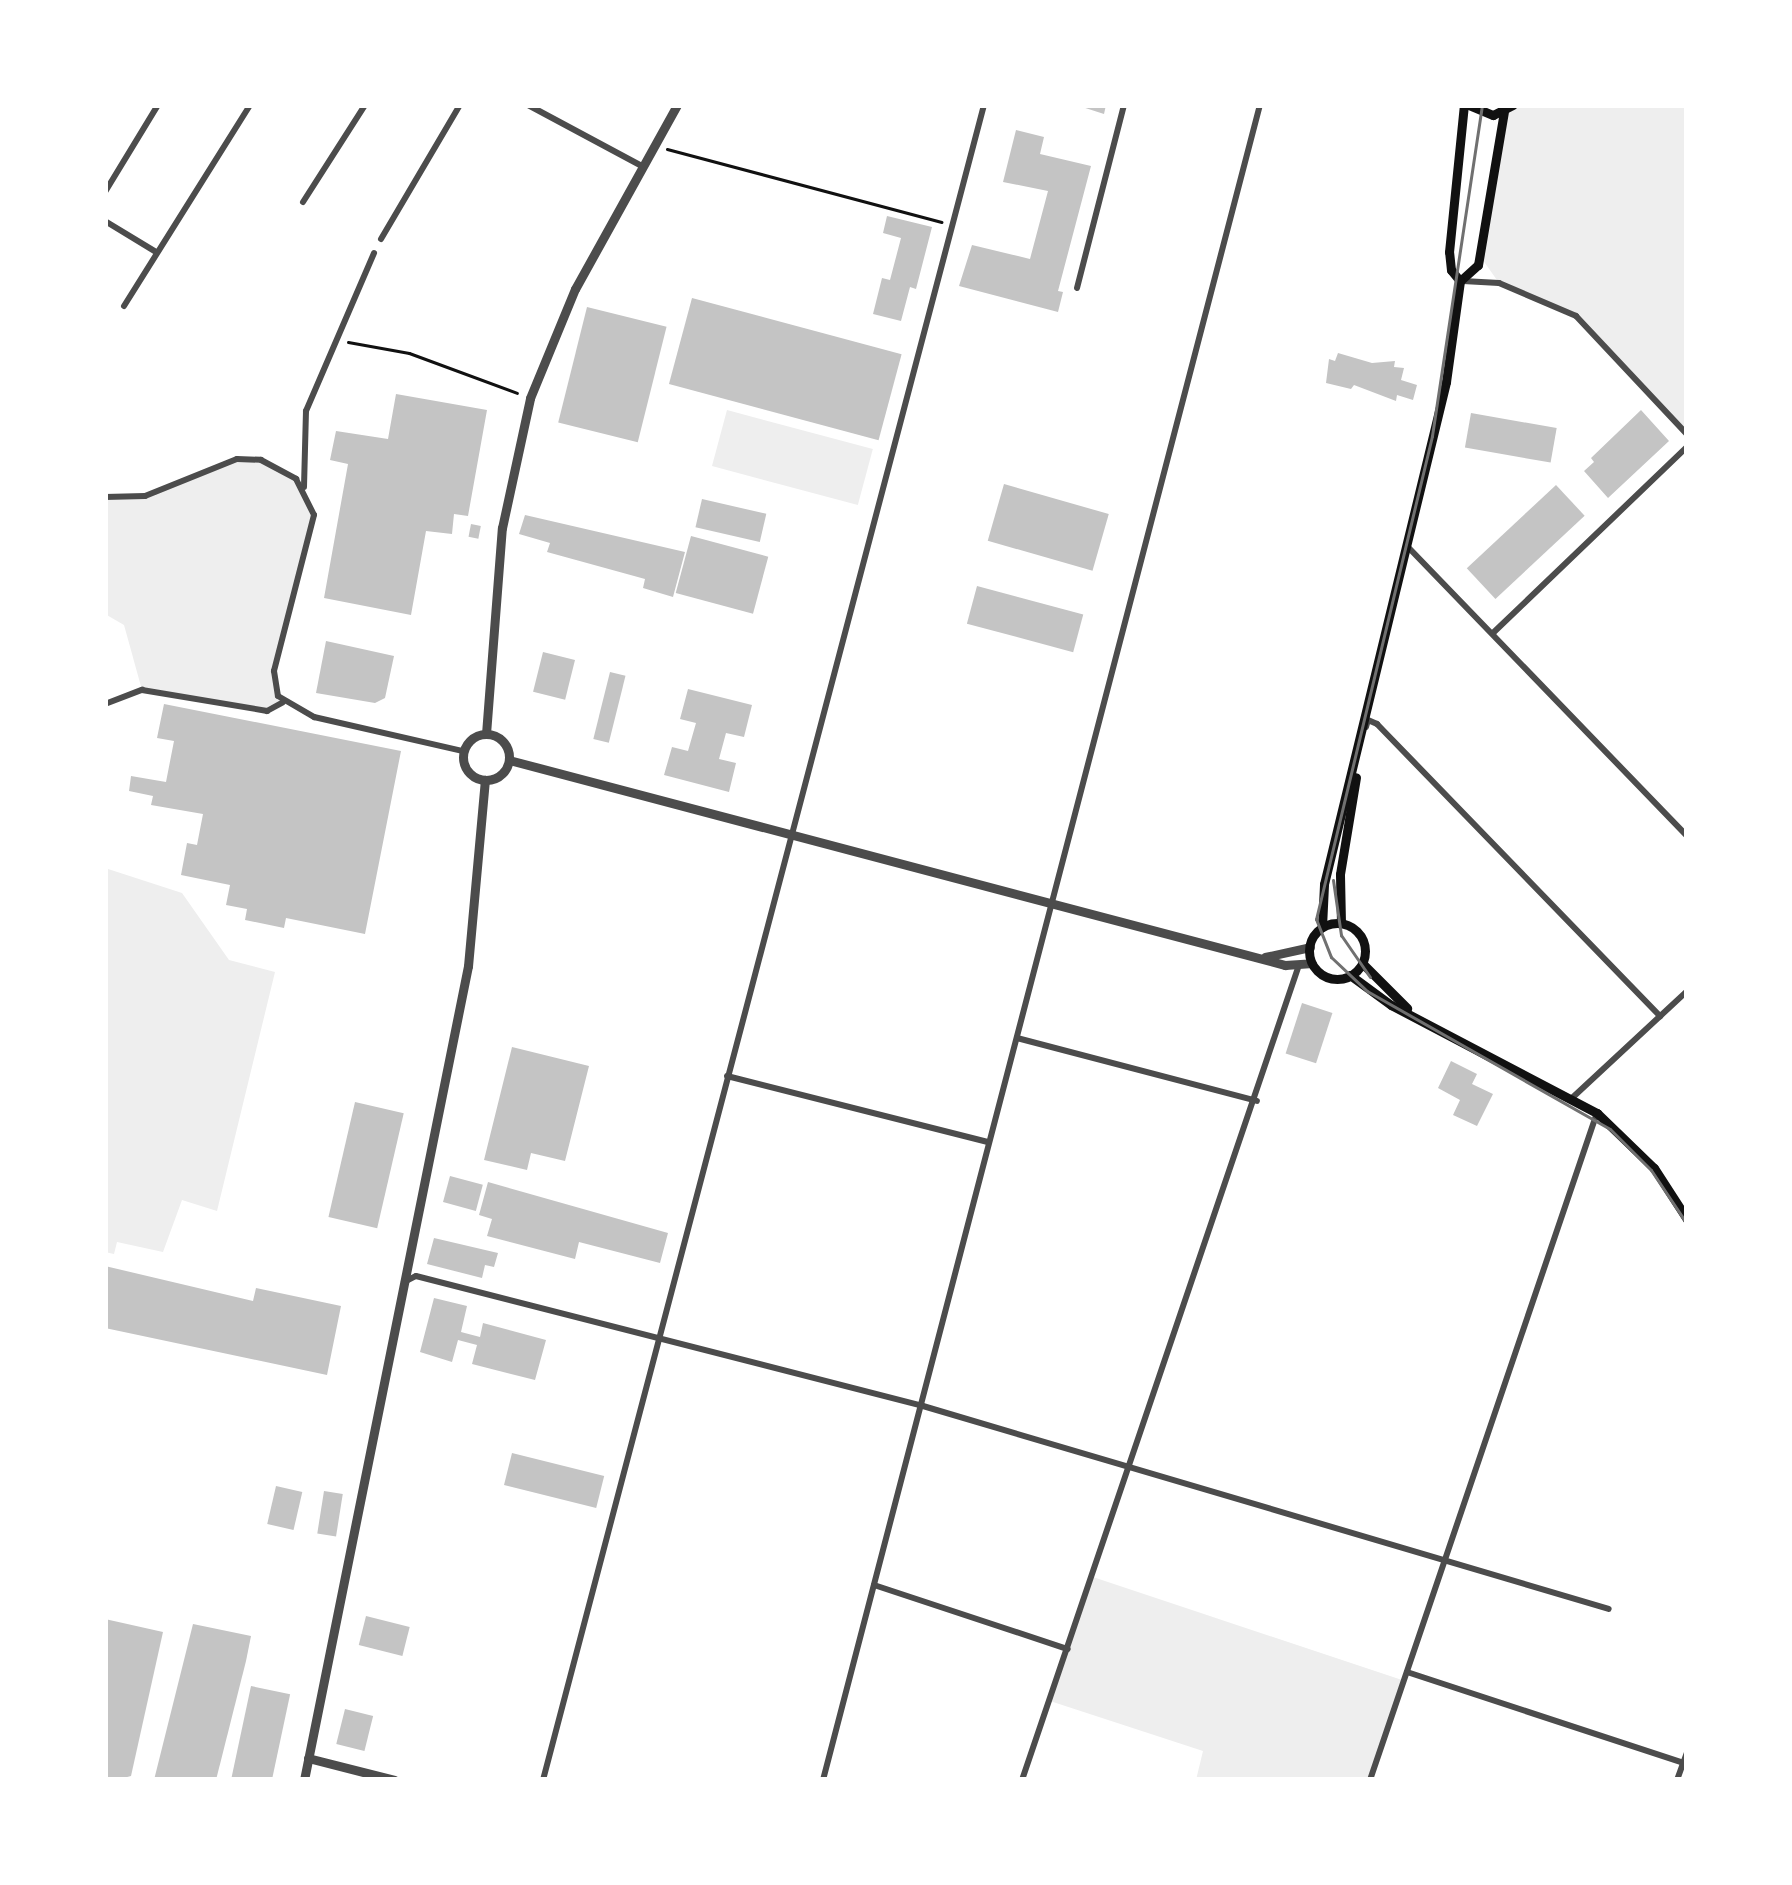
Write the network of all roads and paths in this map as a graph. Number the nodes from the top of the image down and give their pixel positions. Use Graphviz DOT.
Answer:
graph roads {
  1 [pos="158,105"];
  2 [pos="250,105"];
  3 [pos="365,105"];
  4 [pos="460,105"];
  5 [pos="528,105"];
  6 [pos="677,105"];
  7 [pos="984,105"];
  8 [pos="1124,105"];
  9 [pos="1260,105"];
  10 [pos="1467,105"];
  11 [pos="1508,109"];
  12 [pos="665,148"];
  13 [pos="640,165"];
  14 [pos="105,192"];
  15 [pos="303,202"];
  16 [pos="105,221"];
  17 [pos="956,226"];
  18 [pos="381,239"];
  19 [pos="155,252"];
  20 [pos="374,253"];
  21 [pos="1460,281"];
  22 [pos="1077,288"];
  23 [pos="124,306"];
  24 [pos="335,340"];
  25 [pos="530,398"];
  26 [pos="1687,434"];
  27 [pos="1687,447"];
  28 [pos="304,490"];
  29 [pos="105,497"];
  30 [pos="1407,546"];
  31 [pos="1493,632"];
  32 [pos="283,702"];
  33 [pos="105,704"];
  34 [pos="486,734"];
  35 [pos="1359,747"];
  36 [pos="464,751"];
  37 [pos="508,760"];
  38 [pos="485,780"];
  39 [pos="794,835"];
  40 [pos="1687,836"];
  41 [pos="1054,903"];
  42 [pos="1341,923"];
  43 [pos="1322,927"];
  44 [pos="1310,946"];
  45 [pos="1265,957"];
  46 [pos="1312,963"];
  47 [pos="1362,963"];
  48 [pos="1299,965"];
  49 [pos="1350,975"];
  50 [pos="1687,991"];
  51 [pos="1660,1016"];
  52 [pos="1420,1019"];
  53 [pos="1017,1038"];
  54 [pos="727,1076"];
  55 [pos="1572,1098"];
  56 [pos="1257,1101"];
  57 [pos="1598,1113"];
  58 [pos="987,1142"];
  59 [pos="1687,1219"];
  60 [pos="400,1284"];
  61 [pos="662,1342"];
  62 [pos="923,1406"];
  63 [pos="1131,1466"];
  64 [pos="1447,1556"];
  65 [pos="874,1585"];
  66 [pos="1610,1609"];
  67 [pos="1068,1649"];
  68 [pos="1407,1672"];
  69 [pos="1687,1752"];
  70 [pos="308,1758"];
  71 [pos="1683,1762"];
  72 [pos="304,1780"];
  73 [pos="394,1780"];
  74 [pos="543,1780"];
  75 [pos="823,1780"];
  76 [pos="1022,1780"];
  77 [pos="1370,1780"];
  78 [pos="1677,1780"];
  1 -- 14 [label="street"];
  2 -- 19 [label="street"];
  3 -- 15 [label="street"];
  4 -- 18 [label="street"];
  5 -- 13 [label="street"];
  6 -- 13 [label="street"];
  7 -- 17 [label="street"];
  8 -- 22 [label="street"];
  9 -- 41 [label="street"];
  10 -- 11 [label="main road"];
  10 -- 21 [label="main road"];
  11 -- 21 [label="main road"];
  12 -- 17 [label="path"];
  13 -- 25 [label="street"];
  16 -- 19 [label="street"];
  17 -- 39 [label="street"];
  19 -- 23 [label="street"];
  20 -- 24 [label="street"];
  21 -- 26 [label="street"];
  21 -- 30 [label="main road"];
  24 -- 25 [label="path"];
  24 -- 28 [label="street"];
  25 -- 34 [label="street"];
  27 -- 31 [label="street"];
  28 -- 29 [label="street"];
  28 -- 32 [label="street"];
  30 -- 31 [label="street"];
  30 -- 35 [label="main road"];
  31 -- 40 [label="street"];
  32 -- 33 [label="street"];
  32 -- 36 [label="street"];
  34 -- 36 [label="street"];
  34 -- 37 [label="street"];
  35 -- 42 [label="main road"];
  35 -- 43 [label="main road"];
  35 -- 51 [label="street"];
  36 -- 38 [label="street"];
  37 -- 38 [label="street"];
  37 -- 39 [label="street"];
  38 -- 60 [label="street"];
  39 -- 41 [label="street"];
  39 -- 54 [label="street"];
  41 -- 45 [label="street"];
  41 -- 53 [label="street"];
  42 -- 43 [label="main road"];
  42 -- 47 [label="main road"];
  43 -- 44 [label="main road"];
  44 -- 45 [label="street"];
  44 -- 46 [label="main road"];
  45 -- 48 [label="street"];
  46 -- 48 [label="street"];
  46 -- 49 [label="main road"];
  47 -- 49 [label="main road"];
  47 -- 52 [label="main road"];
  48 -- 56 [label="street"];
  49 -- 52 [label="main road"];
  50 -- 51 [label="street"];
  51 -- 55 [label="street"];
  52 -- 55 [label="main road"];
  53 -- 56 [label="street"];
  53 -- 58 [label="street"];
  54 -- 58 [label="street"];
  54 -- 61 [label="street"];
  55 -- 57 [label="main road"];
  56 -- 63 [label="street"];
  57 -- 59 [label="main road"];
  57 -- 64 [label="street"];
  58 -- 62 [label="street"];
  60 -- 61 [label="street"];
  60 -- 70 [label="street"];
  61 -- 62 [label="street"];
  61 -- 74 [label="street"];
  62 -- 63 [label="street"];
  62 -- 65 [label="street"];
  63 -- 64 [label="street"];
  63 -- 67 [label="street"];
  64 -- 66 [label="street"];
  64 -- 68 [label="street"];
  65 -- 67 [label="street"];
  65 -- 75 [label="street"];
  67 -- 76 [label="street"];
  68 -- 71 [label="street"];
  68 -- 77 [label="street"];
  69 -- 71 [label="street"];
  70 -- 72 [label="street"];
  70 -- 73 [label="street"];
  71 -- 78 [label="street"];
}
